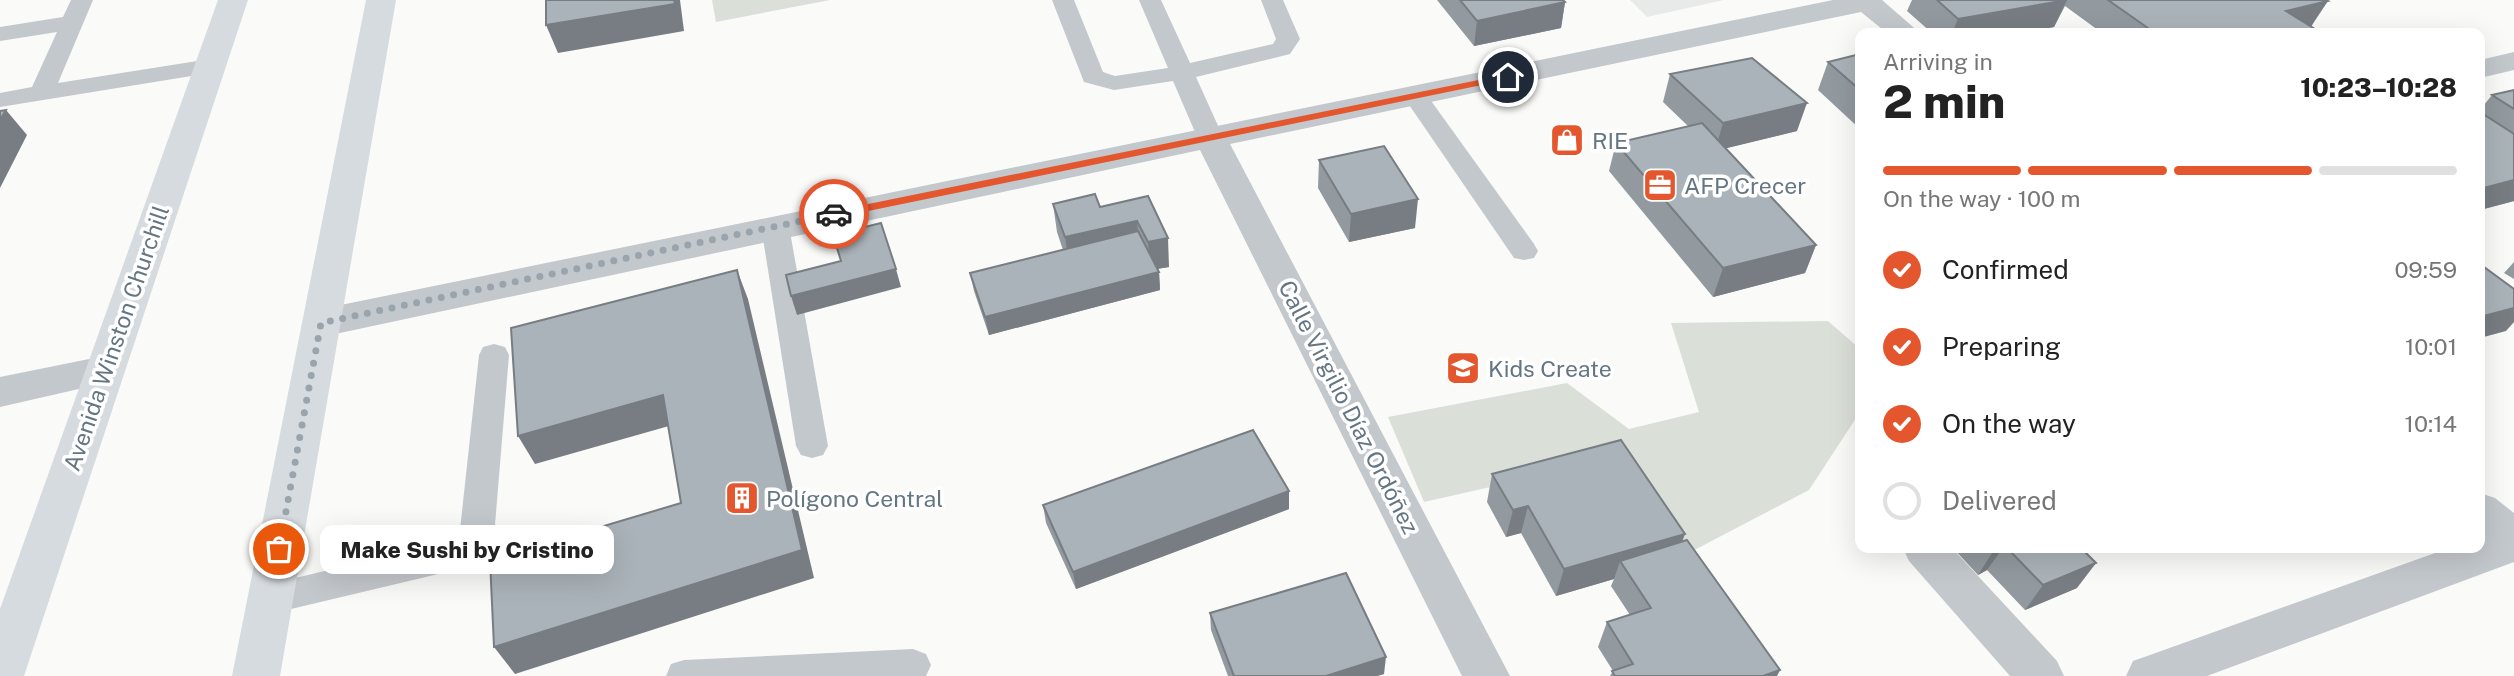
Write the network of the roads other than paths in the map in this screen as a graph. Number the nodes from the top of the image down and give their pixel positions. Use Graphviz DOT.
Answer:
graph roads {
  1 [pos="82,0"];
  2 [pos="233,0"];
  3 [pos="381,0"];
  4 [pos="1063,0"];
  5 [pos="1150,0"];
  6 [pos="1272,0"];
  7 [pos="1865,1"];
  8 [pos="73,22"];
  9 [pos="1899,28"];
  10 [pos="0,34"];
  11 [pos="2514,61"];
  12 [pos="210,66"];
  13 [pos="2485,68"];
  14 [pos="1180,73"];
  15 [pos="42,92"];
  16 [pos="1415,96"];
  17 [pos="0,100"];
  18 [pos="1211,139"];
  19 [pos="775,226"];
  20 [pos="1524,251"];
  21 [pos="321,323"];
  22 [pos="494,355"];
  23 [pos="104,370"];
  24 [pos="0,392"];
  25 [pos="812,446"];
  26 [pos="2485,515"];
  27 [pos="2514,541"];
  28 [pos="2485,552"];
  29 [pos="1930,553"];
  30 [pos="2482,553"];
  31 [pos="270,599"];
  32 [pos="913,665"];
  33 [pos="0,676"];
  34 [pos="256,676"];
  35 [pos="684,676"];
  36 [pos="1486,676"];
  37 [pos="2040,676"];
  38 [pos="2150,676"];
  1 -- 8 [label="lane"];
  2 -- 12 [label="main road, Avenida Winston Churchill"];
  3 -- 21 [label="main road"];
  4 -- 14 [label="lane"];
  5 -- 14 [label="lane"];
  6 -- 14 [label="lane"];
  7 -- 9 [label="street"];
  7 -- 16 [label="street"];
  8 -- 10 [label="lane"];
  8 -- 15 [label="lane"];
  11 -- 13 [label="street"];
  12 -- 15 [label="lane"];
  12 -- 23 [label="main road, Avenida Winston Churchill"];
  14 -- 18 [label="lane"];
  15 -- 17 [label="lane"];
  16 -- 18 [label="street"];
  16 -- 20 [label="lane"];
  18 -- 19 [label="street"];
  18 -- 36 [label="street, Calle Virgilio Díaz Ordóñez"];
  19 -- 21 [label="street"];
  19 -- 25 [label="lane"];
  21 -- 31 [label="main road"];
  22 -- 31 [label="lane"];
  23 -- 24 [label="street"];
  23 -- 33 [label="main road, Avenida Winston Churchill"];
  26 -- 27 [label="street"];
  27 -- 28 [label="street"];
  29 -- 37 [label="street"];
  30 -- 38 [label="street"];
  31 -- 34 [label="main road"];
  32 -- 35 [label="lane"];
}
